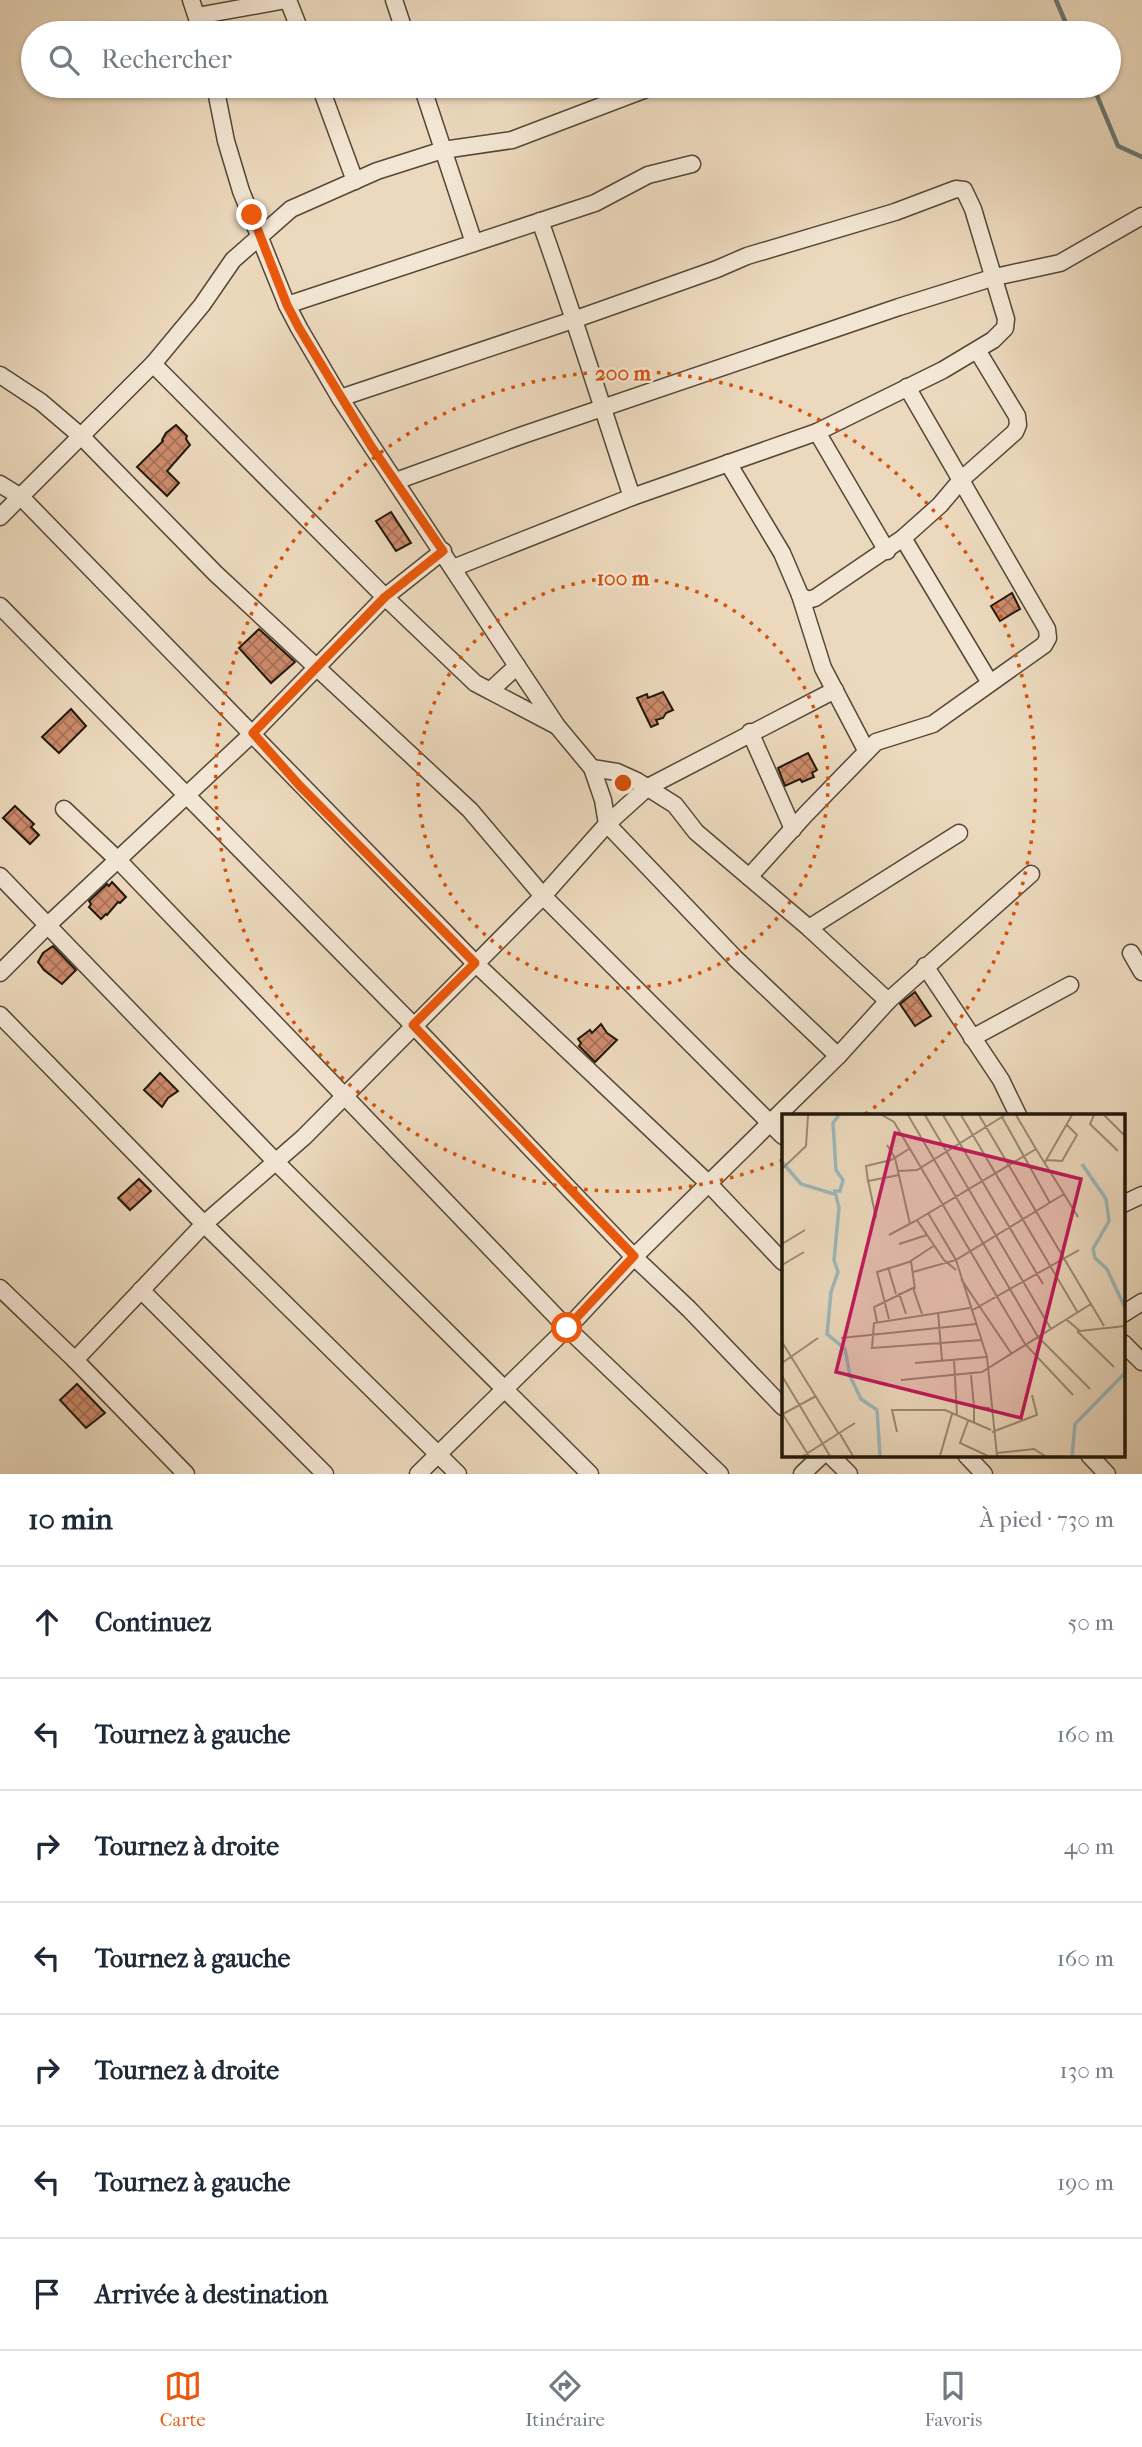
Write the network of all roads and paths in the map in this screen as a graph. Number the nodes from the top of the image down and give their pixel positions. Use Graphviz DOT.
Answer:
graph roads {
  1 [pos="191,0"];
  2 [pos="287,0"];
  3 [pos="394,0"];
  4 [pos="197,16"];
  5 [pos="198,21"];
  6 [pos="296,21"];
  7 [pos="401,21"];
  8 [pos="217,98"];
  9 [pos="324,98"];
  10 [pos="426,98"];
  11 [pos="623,98"];
  12 [pos="443,150"];
  13 [pos="692,164"];
  14 [pos="355,181"];
  15 [pos="1142,216"];
  16 [pos="540,221"];
  17 [pos="260,236"];
  18 [pos="474,243"];
  19 [pos="995,277"];
  20 [pos="287,305"];
  21 [pos="576,319"];
  22 [pos="976,350"];
  23 [pos="153,365"];
  24 [pos="0,375"];
  25 [pos="907,387"];
  26 [pos="340,398"];
  27 [pos="602,408"];
  28 [pos="817,432"];
  29 [pos="82,437"];
  30 [pos="728,463"];
  31 [pos="962,479"];
  32 [pos="396,481"];
  33 [pos="0,484"];
  34 [pos="632,496"];
  35 [pos="21,497"];
  36 [pos="0,517"];
  37 [pos="903,538"];
  38 [pos="443,551"];
  39 [pos="887,551"];
  40 [pos="453,568"];
  41 [pos="800,595"];
  42 [pos="385,597"];
  43 [pos="0,606"];
  44 [pos="517,666"];
  45 [pos="316,667"];
  46 [pos="990,683"];
  47 [pos="491,690"];
  48 [pos="835,690"];
  49 [pos="557,726"];
  50 [pos="750,732"];
  51 [pos="253,733"];
  52 [pos="866,751"];
  53 [pos="592,768"];
  54 [pos="648,786"];
  55 [pos="187,797"];
  56 [pos="65,808"];
  57 [pos="607,824"];
  58 [pos="793,829"];
  59 [pos="960,833"];
  60 [pos="119,861"];
  61 [pos="1031,874"];
  62 [pos="0,876"];
  63 [pos="749,877"];
  64 [pos="543,896"];
  65 [pos="49,924"];
  66 [pos="809,928"];
  67 [pos="1131,953"];
  68 [pos="475,963"];
  69 [pos="926,966"];
  70 [pos="1142,972"];
  71 [pos="0,973"];
  72 [pos="1070,985"];
  73 [pos="888,1000"];
  74 [pos="0,1015"];
  75 [pos="413,1025"];
  76 [pos="972,1038"];
  77 [pos="838,1056"];
  78 [pos="345,1096"];
  79 [pos="1018,1114"];
  80 [pos="771,1123"];
  81 [pos="782,1135"];
  82 [pos="275,1162"];
  83 [pos="709,1184"];
  84 [pos="1142,1195"];
  85 [pos="1124,1204"];
  86 [pos="204,1224"];
  87 [pos="634,1256"];
  88 [pos="782,1261"];
  89 [pos="0,1288"];
  90 [pos="141,1290"];
  91 [pos="1142,1302"];
  92 [pos="1124,1313"];
  93 [pos="567,1328"];
  94 [pos="1124,1344"];
  95 [pos="75,1360"];
  96 [pos="1142,1362"];
  97 [pos="506,1388"];
  98 [pos="782,1406"];
  99 [pos="439,1454"];
  100 [pos="821,1456"];
  101 [pos="831,1456"];
  102 [pos="967,1456"];
  103 [pos="1090,1456"];
  104 [pos="186,1474"];
  105 [pos="325,1474"];
  106 [pos="418,1474"];
  107 [pos="458,1474"];
  108 [pos="590,1474"];
  109 [pos="720,1474"];
  110 [pos="802,1474"];
  111 [pos="849,1474"];
  112 [pos="985,1474"];
  113 [pos="1107,1474"];
  1 -- 4 [label="street"];
  2 -- 4 [label="street"];
  2 -- 6 [label="street"];
  3 -- 7 [label="street"];
  4 -- 5 [label="street"];
  8 -- 17 [label="street"];
  9 -- 14 [label="street"];
  10 -- 12 [label="street"];
  11 -- 12 [label="street"];
  12 -- 14 [label="street"];
  12 -- 18 [label="street"];
  13 -- 16 [label="street"];
  14 -- 17 [label="street"];
  15 -- 19 [label="street"];
  16 -- 18 [label="street"];
  16 -- 21 [label="street"];
  17 -- 20 [label="street"];
  17 -- 23 [label="street"];
  18 -- 20 [label="street"];
  19 -- 21 [label="street"];
  19 -- 22 [label="street"];
  19 -- 27 [label="street"];
  20 -- 26 [label="street"];
  21 -- 26 [label="street"];
  21 -- 27 [label="street"];
  22 -- 25 [label="street"];
  22 -- 31 [label="street"];
  23 -- 29 [label="street"];
  23 -- 42 [label="street"];
  24 -- 29 [label="street"];
  25 -- 28 [label="street"];
  25 -- 31 [label="street"];
  26 -- 32 [label="street"];
  27 -- 32 [label="street"];
  27 -- 34 [label="street"];
  28 -- 30 [label="street"];
  28 -- 39 [label="street"];
  29 -- 35 [label="street"];
  29 -- 45 [label="street"];
  30 -- 34 [label="street"];
  30 -- 41 [label="street"];
  31 -- 37 [label="street"];
  31 -- 46 [label="street"];
  32 -- 38 [label="street"];
  33 -- 35 [label="street"];
  34 -- 40 [label="street"];
  35 -- 36 [label="street"];
  35 -- 51 [label="street"];
  37 -- 39 [label="street"];
  37 -- 46 [label="street"];
  38 -- 40 [label="street"];
  38 -- 42 [label="street"];
  39 -- 41 [label="street"];
  40 -- 44 [label="street"];
  41 -- 48 [label="street"];
  42 -- 45 [label="street"];
  42 -- 47 [label="street"];
  43 -- 55 [label="street"];
  44 -- 47 [label="street"];
  44 -- 49 [label="street"];
  45 -- 51 [label="street"];
  45 -- 64 [label="street"];
  46 -- 52 [label="street"];
  47 -- 49 [label="street"];
  48 -- 50 [label="street"];
  48 -- 52 [label="street"];
  49 -- 53 [label="street"];
  50 -- 54 [label="street"];
  50 -- 58 [label="street"];
  51 -- 55 [label="street"];
  51 -- 68 [label="street"];
  52 -- 58 [label="street"];
  53 -- 54 [label="street"];
  53 -- 57 [label="street"];
  54 -- 57 [label="street"];
  54 -- 63 [label="street"];
  55 -- 60 [label="street"];
  55 -- 75 [label="street"];
  56 -- 60 [label="street"];
  57 -- 64 [label="street"];
  57 -- 77 [label="street"];
  58 -- 63 [label="street"];
  59 -- 66 [label="street"];
  60 -- 65 [label="street"];
  60 -- 78 [label="street"];
  61 -- 69 [label="street"];
  62 -- 65 [label="street"];
  63 -- 66 [label="street"];
  64 -- 68 [label="street"];
  64 -- 80 [label="street"];
  65 -- 71 [label="street"];
  65 -- 82 [label="street"];
  66 -- 73 [label="street"];
  67 -- 70 [label="street"];
  68 -- 75 [label="street"];
  68 -- 83 [label="street"];
  69 -- 73 [label="street"];
  69 -- 76 [label="street"];
  72 -- 76 [label="street"];
  73 -- 77 [label="street"];
  74 -- 86 [label="street"];
  75 -- 78 [label="street"];
  75 -- 87 [label="street"];
  76 -- 79 [label="street"];
  77 -- 80 [label="street"];
  78 -- 82 [label="street"];
  78 -- 93 [label="street"];
  80 -- 81 [label="street"];
  80 -- 83 [label="street"];
  82 -- 86 [label="street"];
  82 -- 97 [label="street"];
  83 -- 87 [label="street"];
  83 -- 88 [label="street"];
  84 -- 85 [label="street"];
  86 -- 90 [label="street"];
  86 -- 99 [label="street"];
  87 -- 93 [label="street"];
  87 -- 98 [label="street"];
  89 -- 95 [label="street"];
  90 -- 95 [label="street"];
  90 -- 105 [label="street"];
  91 -- 92 [label="street"];
  93 -- 97 [label="street"];
  93 -- 109 [label="street"];
  94 -- 96 [label="street"];
  95 -- 104 [label="street"];
  97 -- 99 [label="street"];
  97 -- 108 [label="street"];
  99 -- 106 [label="street"];
  99 -- 107 [label="street"];
  100 -- 110 [label="street"];
  101 -- 111 [label="street"];
  102 -- 112 [label="street"];
  103 -- 113 [label="street"];
}
